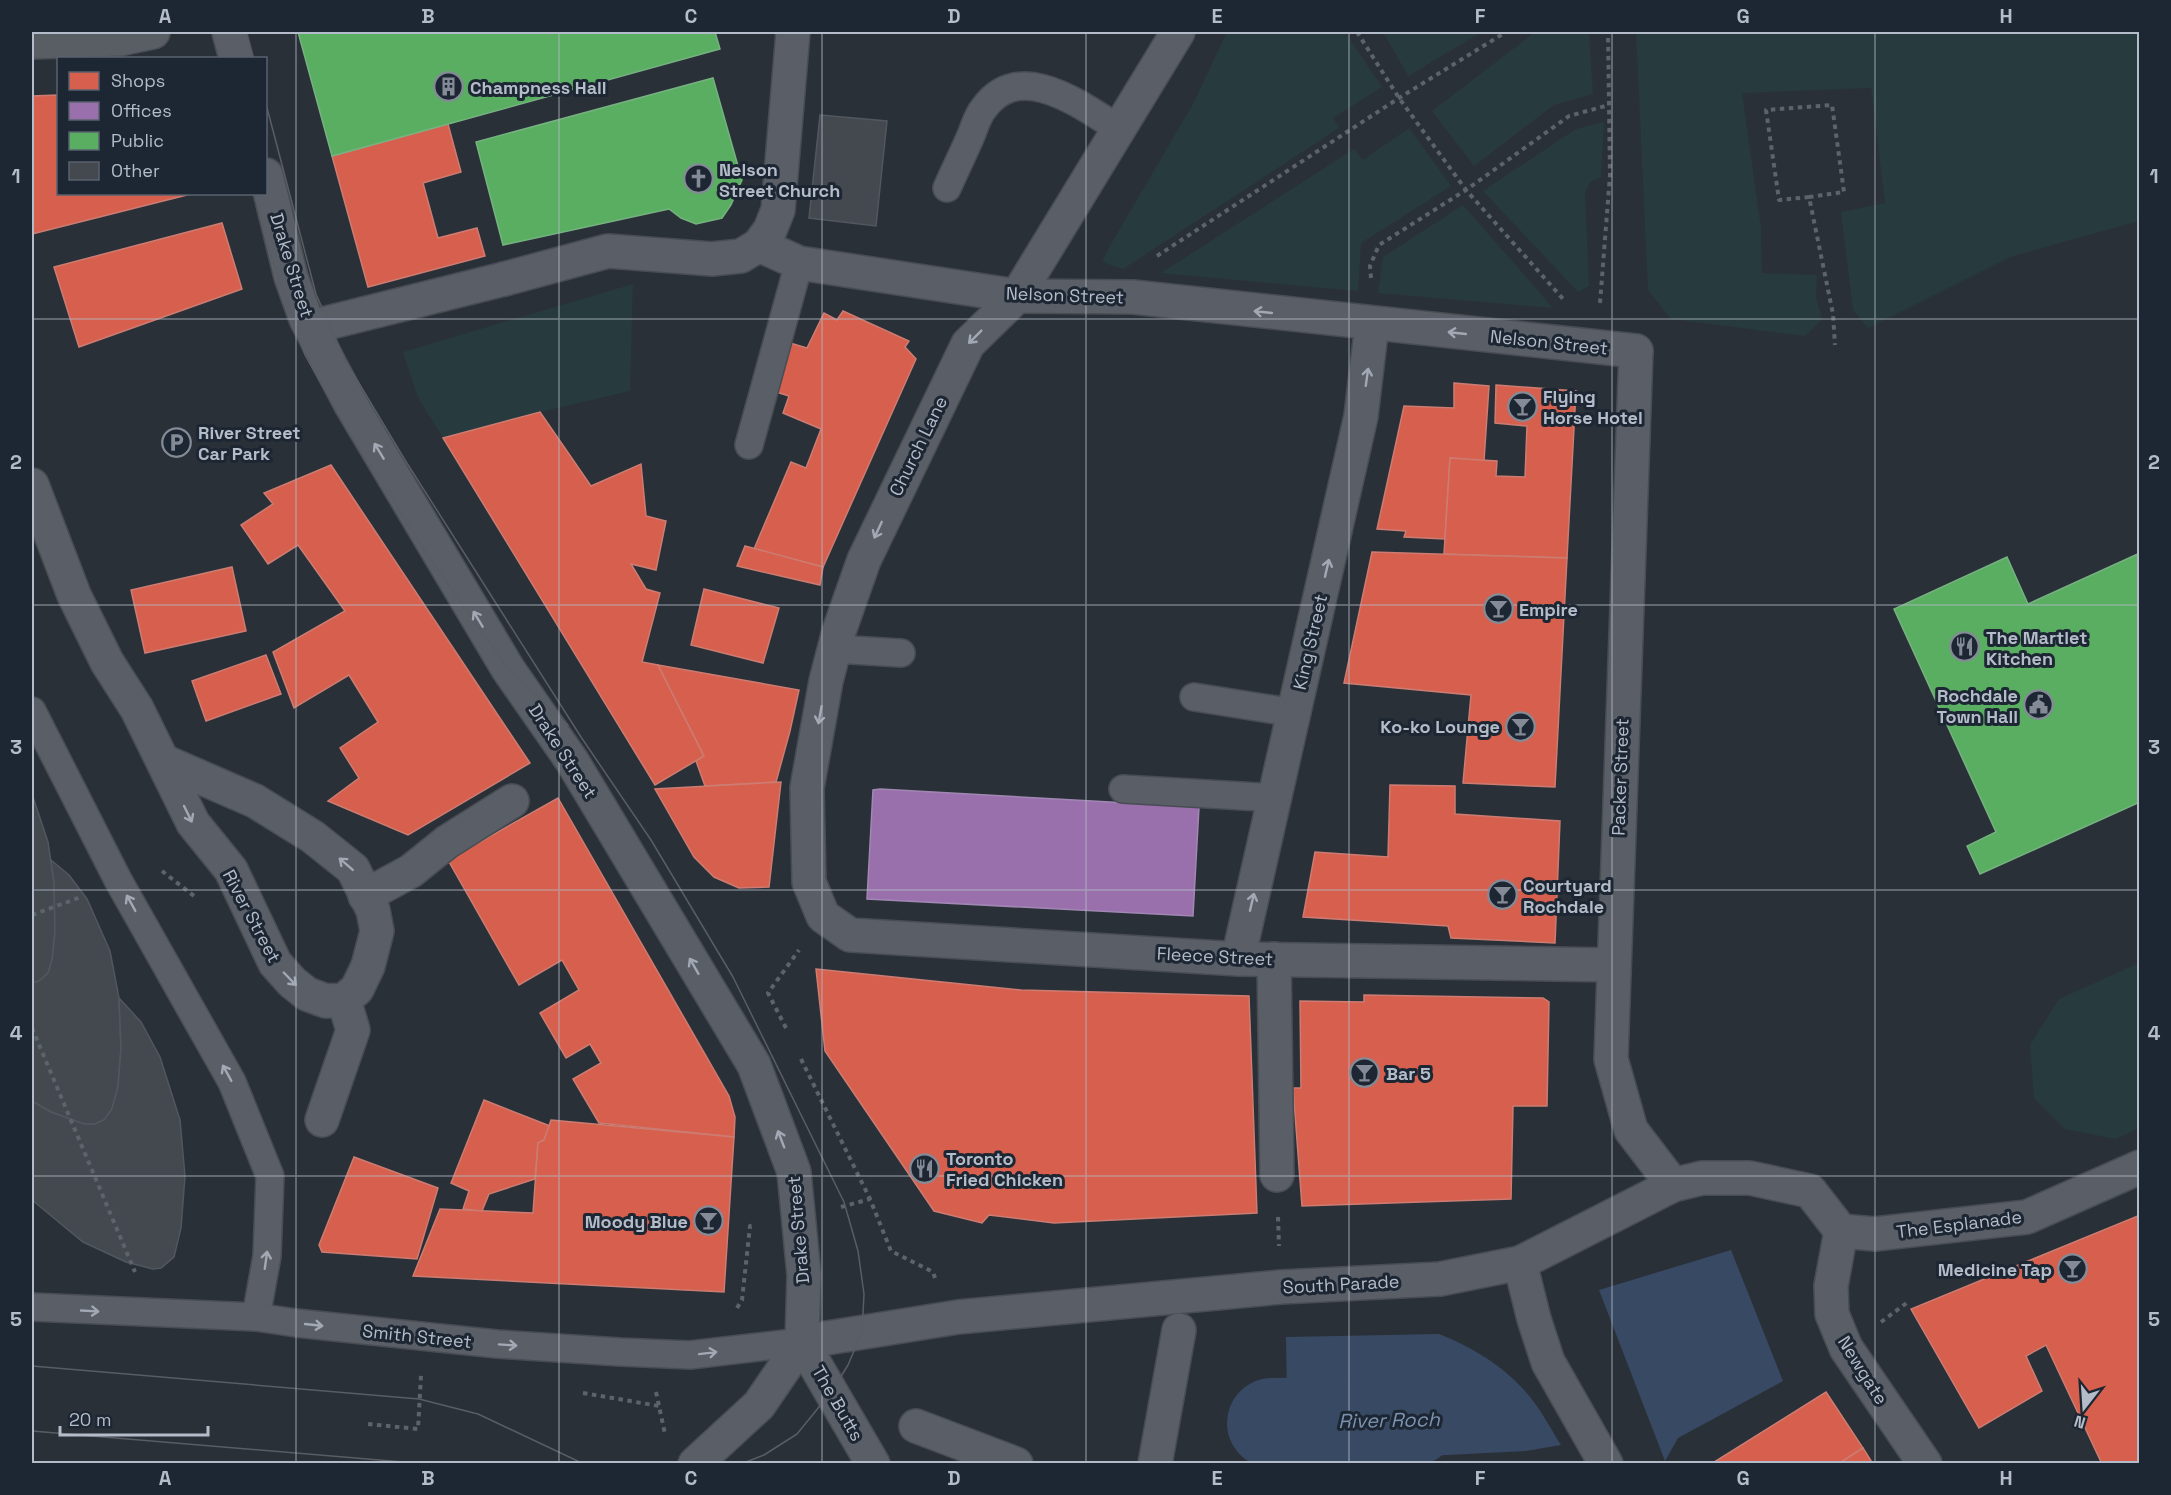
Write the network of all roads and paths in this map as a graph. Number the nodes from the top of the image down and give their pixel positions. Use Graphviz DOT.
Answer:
graph roads {
  1 [pos="153,32"];
  2 [pos="229,32"];
  3 [pos="793,32"];
  4 [pos="1178,32"];
  5 [pos="1357,32"];
  6 [pos="1506,32"];
  7 [pos="1608,32"];
  8 [pos="32,42"];
  9 [pos="236,57"];
  10 [pos="1399,98"];
  11 [pos="1609,105"];
  12 [pos="1119,129"];
  13 [pos="267,179"];
  14 [pos="947,188"];
  15 [pos="1466,190"];
  16 [pos="1809,197"];
  17 [pos="759,246"];
  18 [pos="799,263"];
  19 [pos="1017,296"];
  20 [pos="1133,297"];
  21 [pos="1372,324"];
  22 [pos="311,327"];
  23 [pos="1836,345"];
  24 [pos="1583,346"];
  25 [pos="1636,351"];
  26 [pos="749,445"];
  27 [pos="32,485"];
  28 [pos="834,649"];
  29 [pos="901,653"];
  30 [pos="1194,697"];
  31 [pos="1295,713"];
  32 [pos="34,718"];
  33 [pos="163,761"];
  34 [pos="1123,789"];
  35 [pos="1276,798"];
  36 [pos="512,801"];
  37 [pos="167,877"];
  38 [pos="365,896"];
  39 [pos="199,900"];
  40 [pos="823,916"];
  41 [pos="1238,959"];
  42 [pos="1274,959"];
  43 [pos="1614,965"];
  44 [pos="344,1000"];
  45 [pos="32,1028"];
  46 [pos="789,1034"];
  47 [pos="799,1055"];
  48 [pos="322,1120"];
  49 [pos="2139,1167"];
  50 [pos="1277,1174"];
  51 [pos="1673,1185"];
  52 [pos="870,1199"];
  53 [pos="845,1206"];
  54 [pos="750,1226"];
  55 [pos="1841,1231"];
  56 [pos="1520,1263"];
  57 [pos="933,1272"];
  58 [pos="138,1279"];
  59 [pos="1281,1287"];
  60 [pos="32,1307"];
  61 [pos="734,1313"];
  62 [pos="256,1317"];
  63 [pos="1179,1330"];
  64 [pos="802,1342"];
  65 [pos="421,1374"];
  66 [pos="654,1385"];
  67 [pos="368,1424"];
  68 [pos="916,1426"];
  69 [pos="695,1463"];
  70 [pos="873,1464"];
  71 [pos="1016,1464"];
  72 [pos="1155,1464"];
  73 [pos="1606,1464"];
  74 [pos="1925,1464"];
  1 -- 8 [label="main road"];
  2 -- 9 [label="street"];
  3 -- 17 [label="street"];
  4 -- 12 [label="street, Church Lane"];
  5 -- 10 [label="path"];
  6 -- 10 [label="path"];
  7 -- 11 [label="path"];
  10 -- 15 [label="path"];
  10 -- 20 [label="path"];
  11 -- 15 [label="path"];
  11 -- 24 [label="path"];
  12 -- 14 [label="lane"];
  12 -- 19 [label="street, Church Lane"];
  13 -- 22 [label="street, Drake Street"];
  15 -- 21 [label="path"];
  15 -- 24 [label="path"];
  16 -- 16 [label="path"];
  16 -- 23 [label="path"];
  17 -- 18 [label="street, Nelson Street"];
  17 -- 22 [label="street"];
  18 -- 19 [label="street, Nelson Street"];
  18 -- 26 [label="lane"];
  19 -- 20 [label="street, Nelson Street"];
  19 -- 28 [label="street, Church Lane, one-way"];
  21 -- 20 [label="street, Nelson Street, one-way"];
  24 -- 21 [label="street, Nelson Street, one-way"];
  31 -- 21 [label="street, King Street, one-way"];
  64 -- 22 [label="street, Drake Street, one-way"];
  24 -- 25 [label="street, Nelson Street"];
  25 -- 43 [label="street, Packer Street"];
  27 -- 33 [label="street, River Street"];
  28 -- 29 [label="lane"];
  28 -- 40 [label="street, Church Lane, one-way"];
  30 -- 31 [label="lane"];
  31 -- 35 [label="street, King Street"];
  62 -- 32 [label="lane, one-way"];
  38 -- 33 [label="street, one-way"];
  33 -- 44 [label="street, River Street, one-way"];
  34 -- 35 [label="lane"];
  41 -- 35 [label="street, King Street, one-way"];
  36 -- 38 [label="street"];
  37 -- 39 [label="path"];
  38 -- 44 [label="street"];
  40 -- 41 [label="street, Fleece Street"];
  40 -- 46 [label="path"];
  41 -- 42 [label="street, Fleece Street"];
  42 -- 43 [label="street, Fleece Street"];
  42 -- 50 [label="street"];
  43 -- 51 [label="street, Packer Street"];
  44 -- 48 [label="street"];
  45 -- 58 [label="path"];
  47 -- 52 [label="path"];
  49 -- 55 [label="street, The Esplanade"];
  50 -- 59 [label="path"];
  51 -- 55 [label="street, South Parade"];
  51 -- 56 [label="street, South Parade"];
  52 -- 53 [label="path"];
  52 -- 57 [label="path"];
  54 -- 61 [label="path"];
  55 -- 74 [label="street, Newgate"];
  56 -- 59 [label="street, South Parade"];
  56 -- 73 [label="street"];
  59 -- 64 [label="street, South Parade"];
  60 -- 62 [label="lane, Smith Street, one-way"];
  62 -- 64 [label="lane, Smith Street, one-way"];
  63 -- 72 [label="street"];
  64 -- 69 [label="street"];
  64 -- 70 [label="street, The Butts"];
  65 -- 67 [label="path"];
  66 -- 69 [label="path"];
  68 -- 71 [label="street"];
}
